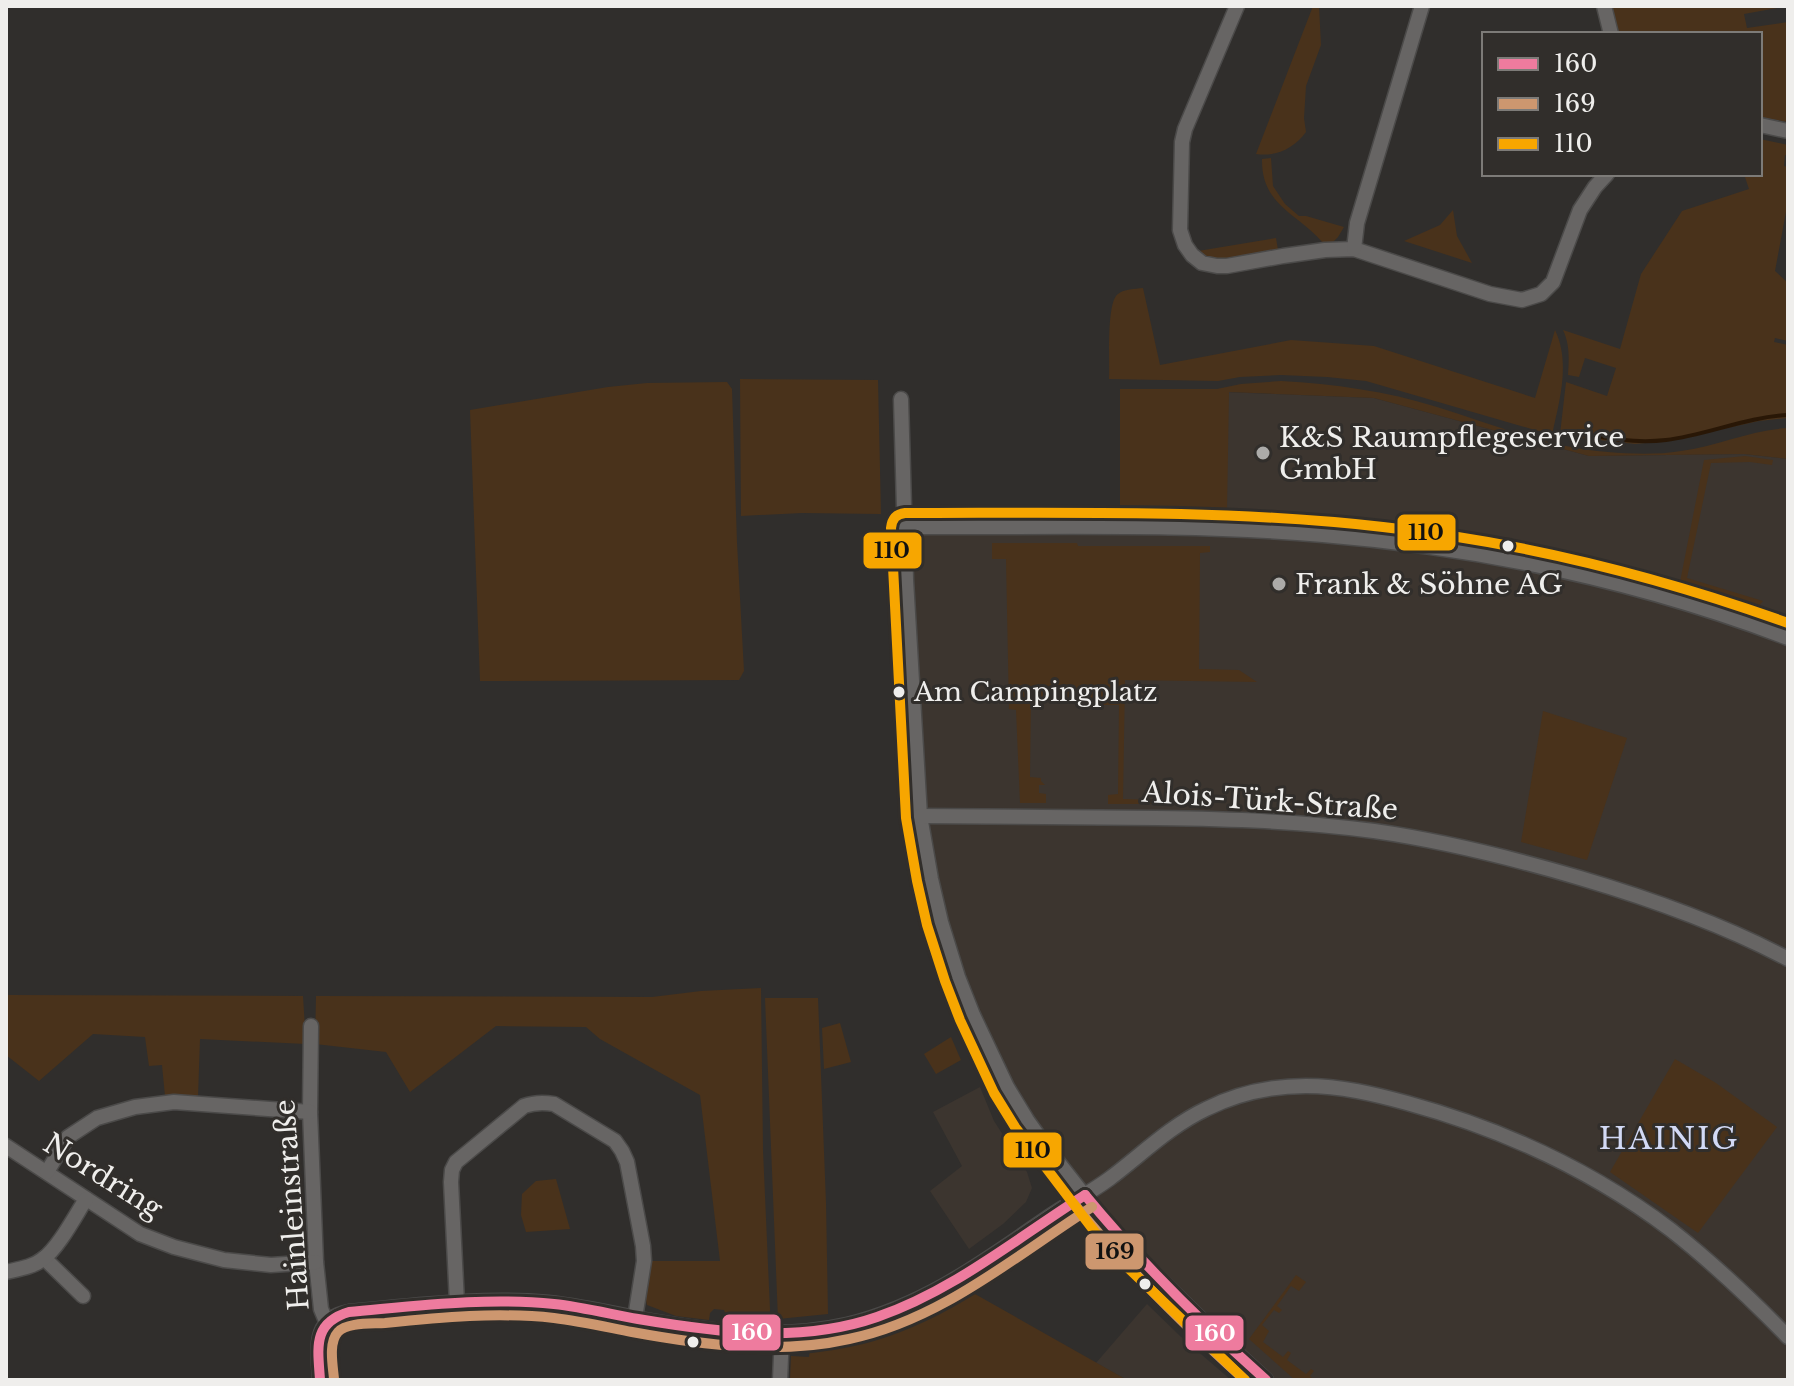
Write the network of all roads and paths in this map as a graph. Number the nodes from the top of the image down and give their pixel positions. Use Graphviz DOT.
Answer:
graph roads {
  1 [pos="1237,6"];
  2 [pos="1422,6"];
  3 [pos="1604,6"];
  4 [pos="1610,32"];
  5 [pos="1762,125"];
  6 [pos="1788,131"];
  7 [pos="1605,176"];
  8 [pos="1354,249"];
  9 [pos="901,399"];
  10 [pos="905,527"];
  11 [pos="1788,638"];
  12 [pos="920,816"];
  13 [pos="1788,959"];
  14 [pos="311,1026"];
  15 [pos="310,1112"];
  16 [pos="6,1146"];
  17 [pos="47,1172"];
  18 [pos="1085,1195"];
  19 [pos="86,1199"];
  20 [pos="44,1258"];
  21 [pos="316,1262"];
  22 [pos="6,1272"];
  23 [pos="83,1296"];
  24 [pos="457,1303"];
  25 [pos="635,1318"];
  26 [pos="326,1321"];
  27 [pos="782,1333"];
  28 [pos="1788,1337"];
  29 [pos="320,1380"];
  30 [pos="780,1380"];
  31 [pos="1266,1380"];
  1 -- 8 [label="street"];
  2 -- 8 [label="street"];
  3 -- 4 [label="street"];
  5 -- 6 [label="street"];
  7 -- 8 [label="street"];
  9 -- 10 [label="street"];
  10 -- 11 [label="street"];
  10 -- 12 [label="street"];
  12 -- 13 [label="street, Alois-Türk-Straße"];
  12 -- 18 [label="street"];
  14 -- 15 [label="street, Hainleinstraße"];
  15 -- 17 [label="street"];
  15 -- 21 [label="street, Hainleinstraße"];
  16 -- 17 [label="street, Nordring"];
  17 -- 19 [label="street, Nordring"];
  18 -- 27 [label="street"];
  18 -- 28 [label="street"];
  18 -- 31 [label="street"];
  19 -- 20 [label="street"];
  19 -- 21 [label="street, Nordring"];
  20 -- 22 [label="street"];
  20 -- 23 [label="street"];
  21 -- 26 [label="street, Hainleinstraße"];
  24 -- 25 [label="street"];
  24 -- 25 [label="street"];
  24 -- 26 [label="street"];
  25 -- 27 [label="street"];
  26 -- 29 [label="street, Hainleinstraße"];
  27 -- 30 [label="street"];
}
